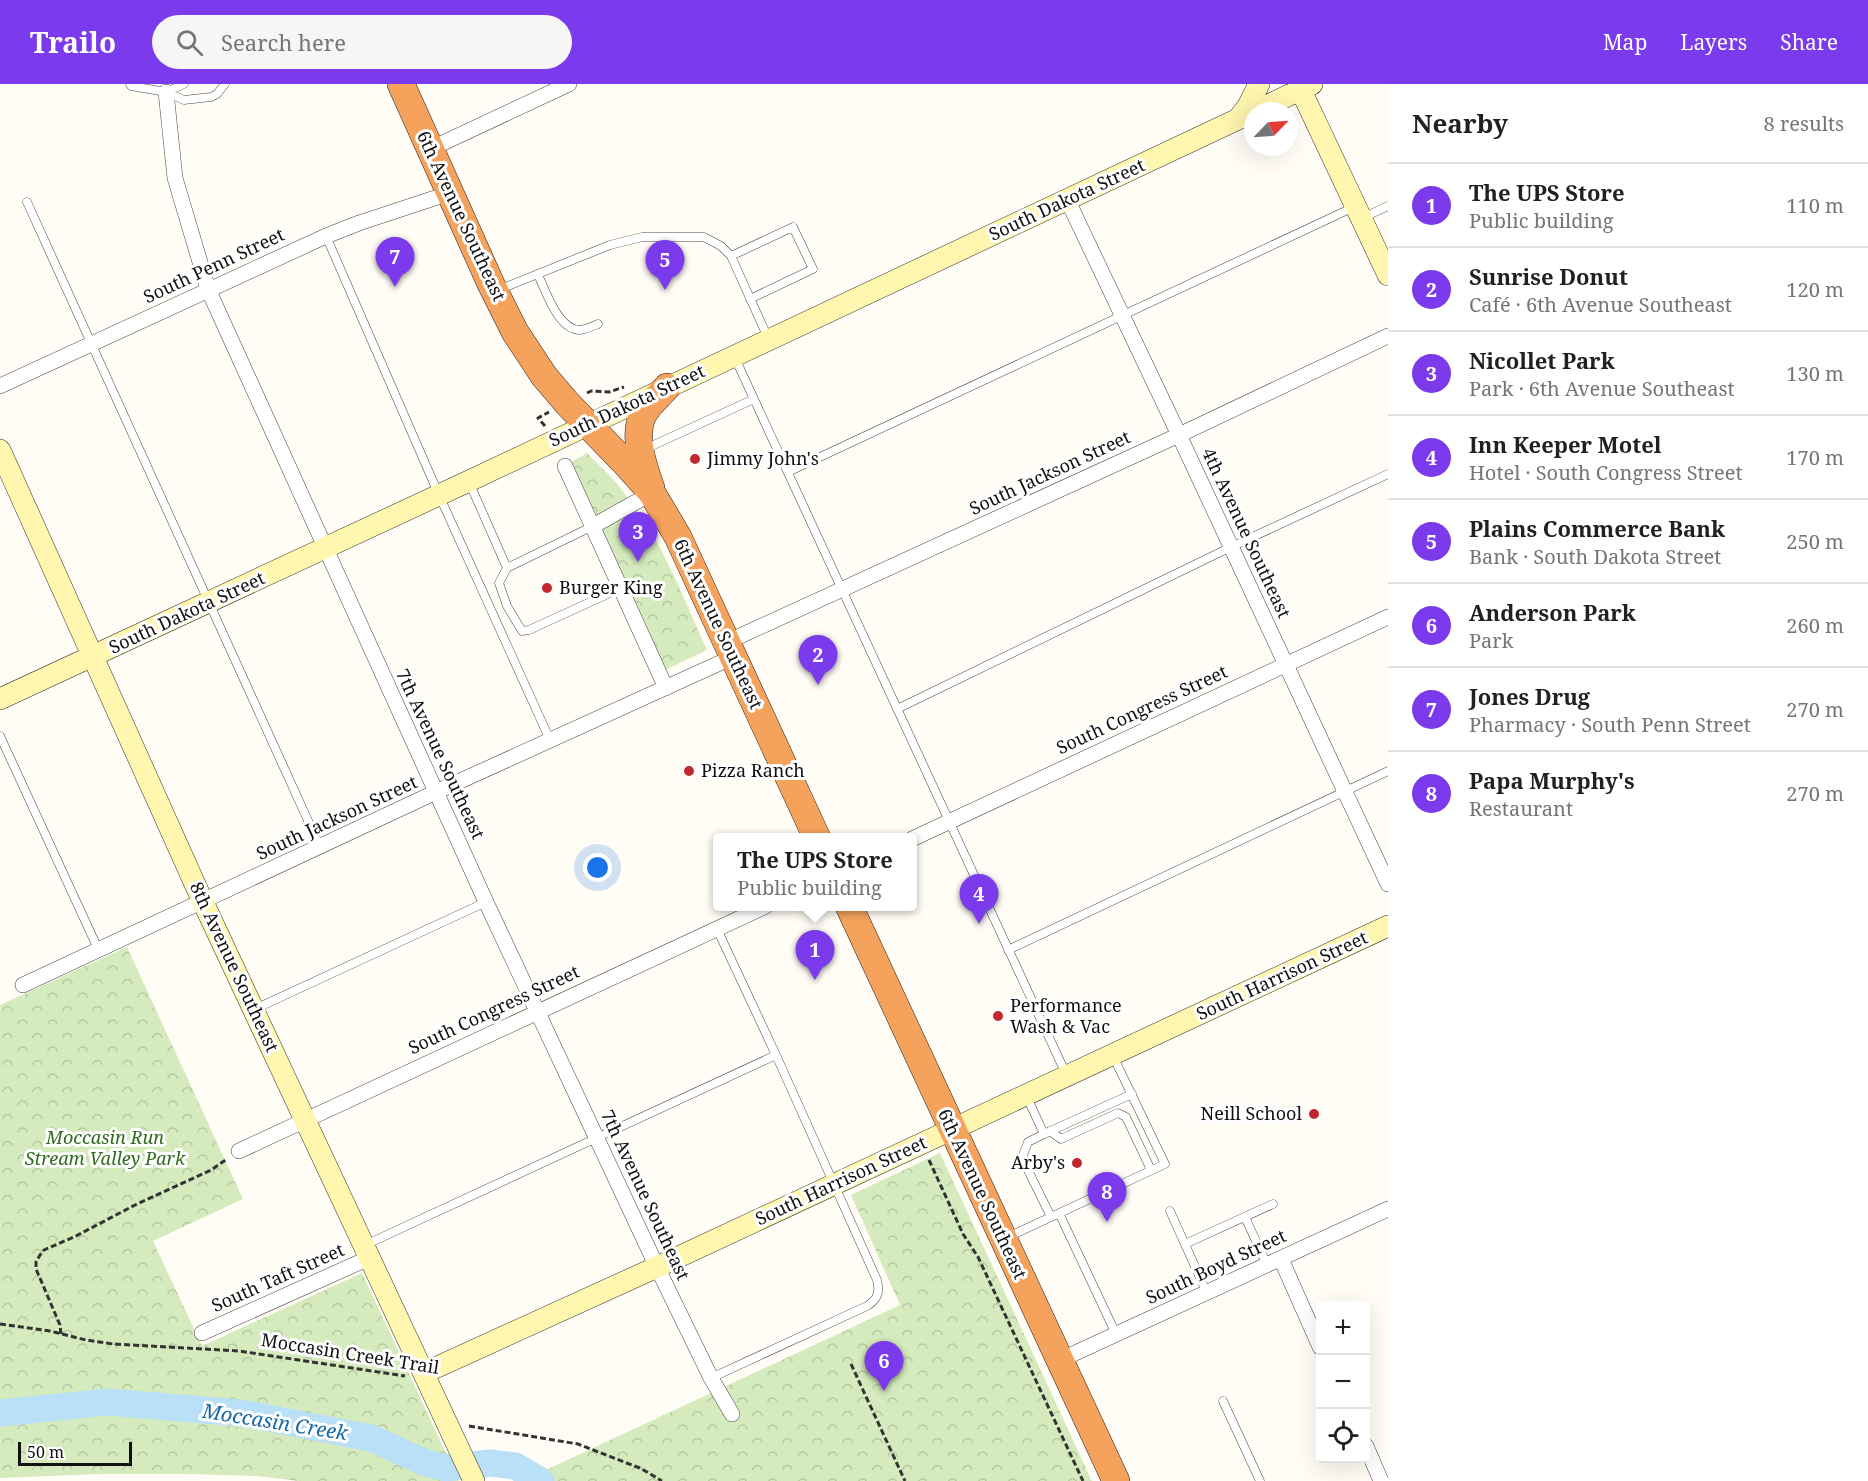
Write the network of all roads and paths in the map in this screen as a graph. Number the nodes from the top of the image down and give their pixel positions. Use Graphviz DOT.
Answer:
graph roads {
  1 [pos="130,84"];
  2 [pos="184,84"];
  3 [pos="225,84"];
  4 [pos="401,84"];
  5 [pos="1259,84"];
  6 [pos="566,85"];
  7 [pos="1303,86"];
  8 [pos="157,89"];
  9 [pos="1250,102"];
  10 [pos="1272,102"];
  11 [pos="1244,116"];
  12 [pos="430,149"];
  13 [pos="450,193"];
  14 [pos="1067,199"];
  15 [pos="27,202"];
  16 [pos="1388,206"];
  17 [pos="1359,212"];
  18 [pos="326,236"];
  19 [pos="731,256"];
  20 [pos="538,275"];
  21 [pos="1388,275"];
  22 [pos="208,289"];
  23 [pos="495,291"];
  24 [pos="750,299"];
  25 [pos="1122,316"];
  26 [pos="598,324"];
  27 [pos="1388,336"];
  28 [pos="769,340"];
  29 [pos="92,344"];
  30 [pos="734,356"];
  31 [pos="0,386"];
  32 [pos="667,387"];
  33 [pos="754,399"];
  34 [pos="587,425"];
  35 [pos="1179,435"];
  36 [pos="0,450"];
  37 [pos="641,451"];
  38 [pos="565,466"];
  39 [pos="788,472"];
  40 [pos="1388,474"];
  41 [pos="469,481"];
  42 [pos="652,494"];
  43 [pos="439,495"];
  44 [pos="593,526"];
  45 [pos="1231,547"];
  46 [pos="325,548"];
  47 [pos="507,568"];
  48 [pos="621,588"];
  49 [pos="843,589"];
  50 [pos="210,602"];
  51 [pos="1388,617"];
  52 [pos="730,649"];
  53 [pos="93,656"];
  54 [pos="1285,665"];
  55 [pos="666,688"];
  56 [pos="0,699"];
  57 [pos="897,709"];
  58 [pos="0,736"];
  59 [pos="550,740"];
  60 [pos="1388,771"];
  61 [pos="1344,791"];
  62 [pos="436,792"];
  63 [pos="949,822"];
  64 [pos="815,833"];
  65 [pos="917,837"];
  66 [pos="320,847"];
  67 [pos="1388,884"];
  68 [pos="203,902"];
  69 [pos="486,902"];
  70 [pos="755,911"];
  71 [pos="851,911"];
  72 [pos="1388,926"];
  73 [pos="717,929"];
  74 [pos="1008,950"];
  75 [pos="99,951"];
  76 [pos="23,986"];
  77 [pos="254,1010"];
  78 [pos="538,1011"];
  79 [pos="1112,1054"];
  80 [pos="776,1055"];
  81 [pos="1067,1075"];
  82 [pos="1026,1094"];
  83 [pos="1132,1094"];
  84 [pos="304,1120"];
  85 [pos="952,1129"];
  86 [pos="1047,1133"];
  87 [pos="597,1137"];
  88 [pos="239,1151"];
  89 [pos="928,1159"];
  90 [pos="1151,1170"];
  91 [pos="833,1184"];
  92 [pos="1274,1204"];
  93 [pos="1388,1209"];
  94 [pos="1170,1211"];
  95 [pos="1055,1215"];
  96 [pos="1245,1216"];
  97 [pos="1004,1239"];
  98 [pos="1185,1244"];
  99 [pos="366,1251"];
  100 [pos="1274,1262"];
  101 [pos="657,1267"];
  102 [pos="1207,1293"];
  103 [pos="0,1324"];
  104 [pos="202,1333"];
  105 [pos="61,1334"];
  106 [pos="1116,1334"];
  107 [pos="1316,1340"];
  108 [pos="1060,1360"];
  109 [pos="851,1364"];
  110 [pos="425,1376"];
  111 [pos="711,1378"];
  112 [pos="1223,1401"];
  113 [pos="732,1414"];
  114 [pos="460,1431"];
  115 [pos="1370,1457"];
  116 [pos="474,1481"];
  117 [pos="662,1481"];
  118 [pos="905,1481"];
  119 [pos="1083,1481"];
  120 [pos="1116,1481"];
  121 [pos="1260,1481"];
  122 [pos="1381,1481"];
  1 -- 8 [label="lane"];
  2 -- 8 [label="lane"];
  3 -- 8 [label="lane"];
  4 -- 12 [label="highway, 6th Avenue Southeast"];
  5 -- 9 [label="street"];
  6 -- 12 [label="street"];
  7 -- 10 [label="street, South Dakota Street"];
  7 -- 17 [label="street"];
  8 -- 22 [label="street, 7th Avenue Southeast"];
  11 -- 14 [label="street, South Dakota Street"];
  12 -- 13 [label="highway, 6th Avenue Southeast"];
  13 -- 18 [label="street, South Penn Street"];
  13 -- 23 [label="highway, 6th Avenue Southeast"];
  14 -- 25 [label="street, 4th Avenue Southeast"];
  14 -- 28 [label="street, South Dakota Street"];
  15 -- 29 [label="lane"];
  16 -- 17 [label="lane"];
  17 -- 21 [label="street"];
  17 -- 25 [label="lane"];
  18 -- 22 [label="street, South Penn Street"];
  18 -- 43 [label="lane"];
  19 -- 20 [label="lane"];
  19 -- 24 [label="lane"];
  19 -- 24 [label="lane"];
  20 -- 23 [label="lane"];
  20 -- 26 [label="lane"];
  22 -- 29 [label="street, South Penn Street"];
  22 -- 46 [label="street, 7th Avenue Southeast"];
  23 -- 34 [label="highway, 6th Avenue Southeast"];
  24 -- 28 [label="lane"];
  25 -- 35 [label="street, 4th Avenue Southeast"];
  25 -- 39 [label="lane"];
  27 -- 35 [label="street, South Jackson Street"];
  28 -- 30 [label="street, South Dakota Street"];
  29 -- 31 [label="street, South Penn Street"];
  29 -- 50 [label="lane"];
  30 -- 32 [label="street, South Dakota Street"];
  30 -- 33 [label="lane"];
  32 -- 34 [label="street, South Dakota Street"];
  32 -- 37 [label="highway"];
  33 -- 37 [label="lane"];
  33 -- 39 [label="lane"];
  34 -- 41 [label="street, South Dakota Street"];
  34 -- 42 [label="highway, 6th Avenue Southeast"];
  35 -- 45 [label="street, 4th Avenue Southeast"];
  35 -- 49 [label="street, South Jackson Street"];
  36 -- 53 [label="street, 8th Avenue Southeast"];
  37 -- 42 [label="highway"];
  38 -- 44 [label="street"];
  39 -- 49 [label="lane"];
  40 -- 45 [label="lane"];
  41 -- 43 [label="street, South Dakota Street"];
  41 -- 47 [label="lane"];
  42 -- 44 [label="street"];
  42 -- 52 [label="highway, 6th Avenue Southeast"];
  43 -- 46 [label="street, South Dakota Street"];
  43 -- 59 [label="lane"];
  44 -- 47 [label="lane"];
  44 -- 48 [label="street"];
  45 -- 54 [label="street, 4th Avenue Southeast"];
  45 -- 57 [label="lane"];
  46 -- 50 [label="street, South Dakota Street"];
  46 -- 62 [label="street, 7th Avenue Southeast"];
  47 -- 48 [label="lane"];
  48 -- 55 [label="street"];
  49 -- 52 [label="street, South Jackson Street"];
  49 -- 57 [label="lane"];
  50 -- 53 [label="street, South Dakota Street"];
  50 -- 66 [label="lane"];
  51 -- 54 [label="street, South Congress Street"];
  52 -- 55 [label="street, South Jackson Street"];
  52 -- 64 [label="highway, 6th Avenue Southeast"];
  53 -- 56 [label="street, South Dakota Street"];
  53 -- 68 [label="street, 8th Avenue Southeast"];
  54 -- 61 [label="street, 4th Avenue Southeast"];
  54 -- 63 [label="street, South Congress Street"];
  55 -- 59 [label="street, South Jackson Street"];
  57 -- 63 [label="lane"];
  58 -- 75 [label="lane"];
  59 -- 62 [label="street, South Jackson Street"];
  60 -- 61 [label="lane"];
  61 -- 67 [label="street, 4th Avenue Southeast"];
  61 -- 74 [label="lane"];
  62 -- 66 [label="street, South Jackson Street"];
  62 -- 69 [label="street, 7th Avenue Southeast"];
  63 -- 65 [label="street, South Congress Street"];
  63 -- 74 [label="lane"];
  66 -- 68 [label="street, South Jackson Street"];
  68 -- 75 [label="street, South Jackson Street"];
  68 -- 77 [label="street, 8th Avenue Southeast"];
  69 -- 77 [label="lane"];
  69 -- 78 [label="street, 7th Avenue Southeast"];
  70 -- 73 [label="street, South Congress Street"];
  71 -- 85 [label="highway, 6th Avenue Southeast"];
  72 -- 79 [label="street, South Harrison Street"];
  73 -- 78 [label="street, South Congress Street"];
  73 -- 80 [label="lane"];
  74 -- 81 [label="lane"];
  75 -- 76 [label="street, South Jackson Street"];
  77 -- 84 [label="street, 8th Avenue Southeast"];
  78 -- 84 [label="street, South Congress Street"];
  78 -- 87 [label="street, 7th Avenue Southeast"];
  79 -- 81 [label="street, South Harrison Street"];
  79 -- 83 [label="lane"];
  80 -- 87 [label="lane"];
  80 -- 91 [label="lane"];
  81 -- 82 [label="street, South Harrison Street"];
  82 -- 85 [label="street, South Harrison Street"];
  82 -- 86 [label="lane"];
  83 -- 86 [label="lane"];
  83 -- 90 [label="lane"];
  84 -- 88 [label="street, South Congress Street"];
  84 -- 99 [label="street, 8th Avenue Southeast"];
  85 -- 91 [label="street, South Harrison Street"];
  85 -- 97 [label="highway, 6th Avenue Southeast"];
  86 -- 90 [label="lane"];
  86 -- 95 [label="lane"];
  87 -- 99 [label="lane"];
  87 -- 101 [label="street, 7th Avenue Southeast"];
  88 -- 105 [label="path"];
  89 -- 119 [label="path"];
  90 -- 95 [label="lane"];
  91 -- 101 [label="street, South Harrison Street"];
  91 -- 111 [label="lane"];
  92 -- 96 [label="lane"];
  93 -- 100 [label="street, South Boyd Street"];
  94 -- 98 [label="lane"];
  95 -- 97 [label="lane"];
  95 -- 106 [label="lane"];
  96 -- 98 [label="lane"];
  96 -- 100 [label="lane"];
  97 -- 108 [label="highway, 6th Avenue Southeast"];
  98 -- 102 [label="lane"];
  99 -- 104 [label="street, South Taft Street"];
  99 -- 110 [label="street, 8th Avenue Southeast"];
  100 -- 102 [label="street, South Boyd Street"];
  100 -- 107 [label="street"];
  101 -- 110 [label="street, South Harrison Street"];
  101 -- 111 [label="street, 7th Avenue Southeast"];
  102 -- 106 [label="street, South Boyd Street"];
  103 -- 105 [label="path, Moccasin Creek Trail"];
  105 -- 110 [label="path, Moccasin Creek Trail"];
  106 -- 108 [label="street, South Boyd Street"];
  108 -- 120 [label="highway, 6th Avenue Southeast"];
  109 -- 118 [label="path"];
  110 -- 114 [label="street, 8th Avenue Southeast"];
  111 -- 113 [label="street, 7th Avenue Southeast"];
  112 -- 121 [label="lane"];
  114 -- 116 [label="street, 8th Avenue Southeast"];
  114 -- 117 [label="path"];
  115 -- 122 [label="street"];
}
